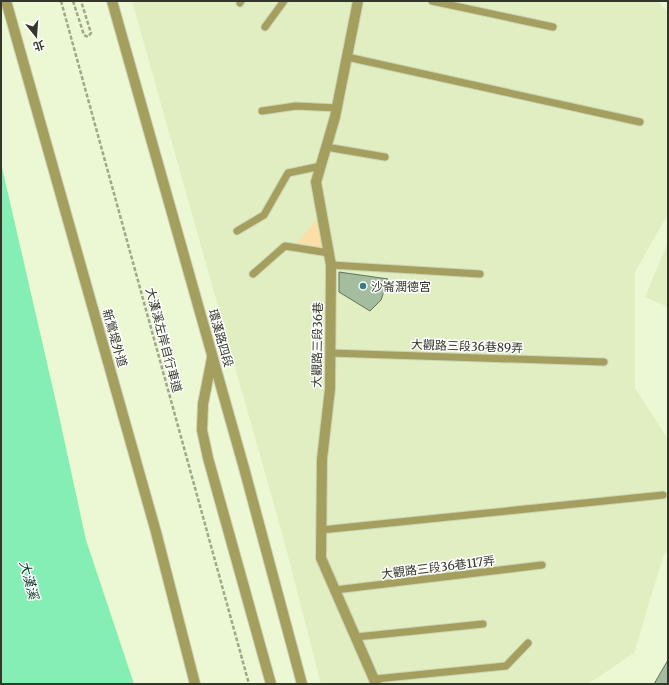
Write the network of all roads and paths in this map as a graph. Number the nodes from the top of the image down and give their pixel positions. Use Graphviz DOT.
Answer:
graph roads {
  1 [pos="6,1"];
  2 [pos="61,1"];
  3 [pos="73,1"];
  4 [pos="81,1"];
  5 [pos="112,1"];
  6 [pos="284,1"];
  7 [pos="358,1"];
  8 [pos="432,1"];
  9 [pos="265,27"];
  10 [pos="553,27"];
  11 [pos="347,57"];
  12 [pos="337,108"];
  13 [pos="262,111"];
  14 [pos="640,122"];
  15 [pos="326,147"];
  16 [pos="385,157"];
  17 [pos="321,166"];
  18 [pos="237,231"];
  19 [pos="329,253"];
  20 [pos="331,265"];
  21 [pos="253,274"];
  22 [pos="480,274"];
  23 [pos="330,353"];
  24 [pos="213,356"];
  25 [pos="604,362"];
  26 [pos="662,495"];
  27 [pos="321,530"];
  28 [pos="542,565"];
  29 [pos="335,590"];
  30 [pos="483,624"];
  31 [pos="356,636"];
  32 [pos="528,643"];
  33 [pos="377,682"];
  34 [pos="195,684"];
  35 [pos="249,684"];
  36 [pos="271,684"];
  37 [pos="302,684"];
  1 -- 34 [label="street, 新鶯堤外道"];
  2 -- 35 [label="path, 大漢溪左岸自行車道"];
  3 -- 4 [label="path"];
  5 -- 24 [label="street, 環漢路四段"];
  6 -- 9 [label="lane"];
  7 -- 11 [label="street, 大觀路三段36巷"];
  8 -- 10 [label="lane"];
  11 -- 12 [label="street, 大觀路三段36巷"];
  11 -- 14 [label="lane"];
  12 -- 13 [label="lane"];
  12 -- 15 [label="street, 大觀路三段36巷"];
  15 -- 16 [label="lane"];
  15 -- 17 [label="street, 大觀路三段36巷"];
  17 -- 18 [label="lane"];
  17 -- 19 [label="street, 大觀路三段36巷"];
  19 -- 20 [label="street, 大觀路三段36巷"];
  19 -- 21 [label="lane"];
  20 -- 22 [label="lane"];
  20 -- 23 [label="street, 大觀路三段36巷"];
  23 -- 25 [label="lane, 大觀路三段36巷89弄"];
  23 -- 27 [label="street, 大觀路三段36巷"];
  24 -- 36 [label="street"];
  24 -- 37 [label="street, 環漢路四段"];
  26 -- 27 [label="lane"];
  27 -- 29 [label="street, 大觀路三段36巷"];
  28 -- 29 [label="lane, 大觀路三段36巷117弄"];
  29 -- 31 [label="street, 大觀路三段36巷"];
  30 -- 31 [label="lane"];
  31 -- 33 [label="street, 大觀路三段36巷"];
  32 -- 33 [label="lane"];
}
